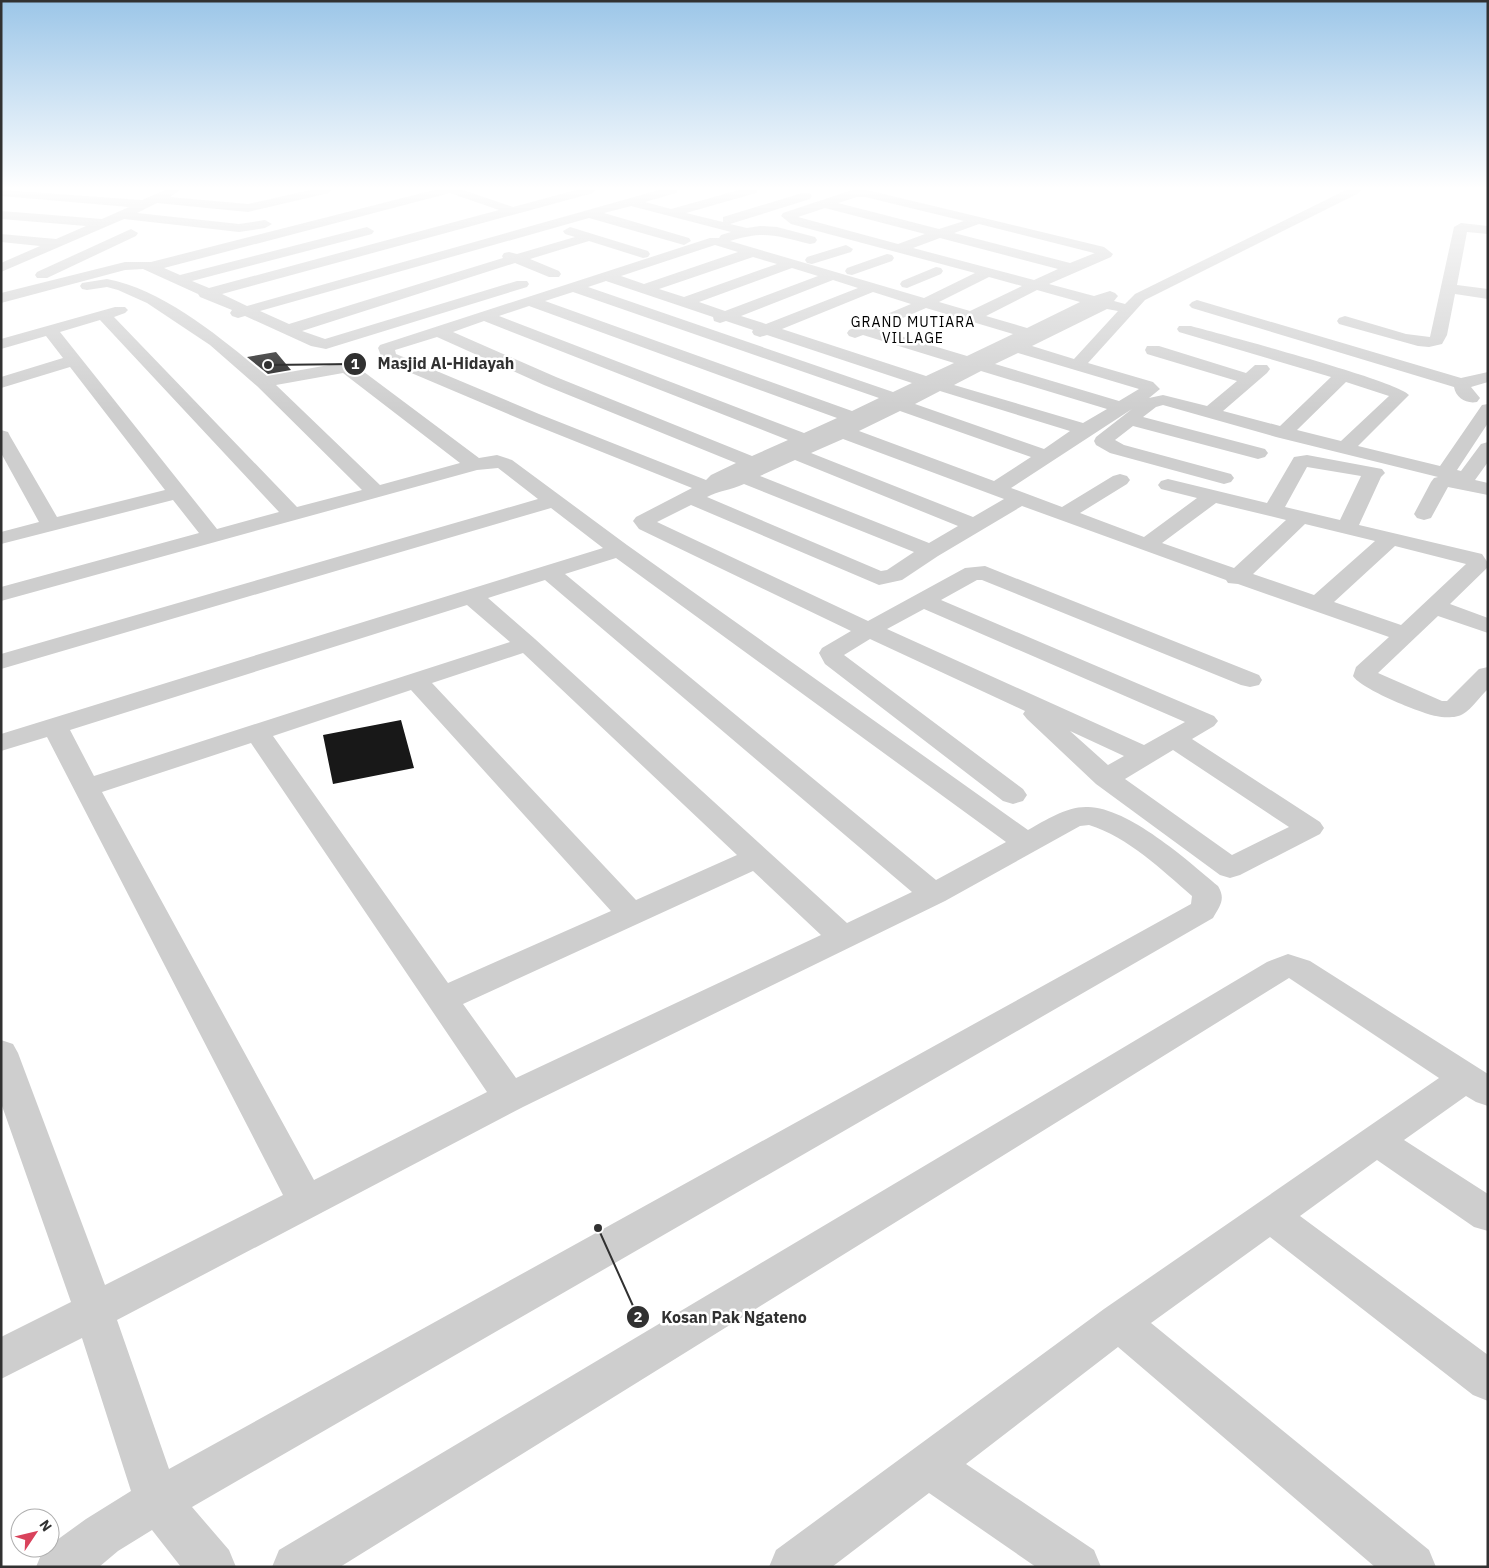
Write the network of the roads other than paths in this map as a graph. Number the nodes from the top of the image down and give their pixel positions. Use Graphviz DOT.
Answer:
graph roads {
  1 [pos="15,263"];
  2 [pos="69,263"];
  3 [pos="163,263"];
  4 [pos="242,263"];
  5 [pos="321,263"];
  6 [pos="416,263"];
  7 [pos="499,263"];
  8 [pos="528,263"];
  9 [pos="646,263"];
  10 [pos="719,263"];
  11 [pos="870,263"];
  12 [pos="918,263"];
  13 [pos="938,263"];
  14 [pos="1052,263"];
  15 [pos="1083,263"];
  16 [pos="1179,263"];
  17 [pos="1205,263"];
  18 [pos="1453,263"];
  19 [pos="318,264"];
  20 [pos="790,264"];
  21 [pos="149,267"];
  22 [pos="571,268"];
  23 [pos="1071,268"];
  24 [pos="1,270"];
  25 [pos="852,271"];
  26 [pos="987,273"];
  27 [pos="554,274"];
  28 [pos="42,276"];
  29 [pos="606,276"];
  30 [pos="832,276"];
  31 [pos="1149,277"];
  32 [pos="361,279"];
  33 [pos="178,280"];
  34 [pos="85,282"];
  35 [pos="907,284"];
  36 [pos="1034,286"];
  37 [pos="572,287"];
  38 [pos="870,288"];
  39 [pos="1448,288"];
  40 [pos="644,289"];
  41 [pos="205,294"];
  42 [pos="401,294"];
  43 [pos="1488,294"];
  44 [pos="1111,296"];
  45 [pos="1140,296"];
  46 [pos="1,298"];
  47 [pos="152,300"];
  48 [pos="529,301"];
  49 [pos="684,302"];
  50 [pos="924,304"];
  51 [pos="1197,305"];
  52 [pos="1128,308"];
  53 [pos="1,309"];
  54 [pos="440,310"];
  55 [pos="247,311"];
  56 [pos="906,312"];
  57 [pos="104,315"];
  58 [pos="484,316"];
  59 [pos="726,316"];
  60 [pos="971,316"];
  61 [pos="219,319"];
  62 [pos="1345,321"];
  63 [pos="693,328"];
  64 [pos="768,329"];
  65 [pos="1185,329"];
  66 [pos="50,330"];
  67 [pos="288,330"];
  68 [pos="862,330"];
  69 [pos="438,331"];
  70 [pos="1031,334"];
  71 [pos="714,336"];
  72 [pos="734,342"];
  73 [pos="1,344"];
  74 [pos="647,345"];
  75 [pos="821,346"];
  76 [pos="1013,346"];
  77 [pos="1153,350"];
  78 [pos="1278,356"];
  79 [pos="75,360"];
  80 [pos="600,361"];
  81 [pos="668,364"];
  82 [pos="974,364"];
  83 [pos="1077,366"];
  84 [pos="622,370"];
  85 [pos="1343,375"];
  86 [pos="1488,377"];
  87 [pos="647,379"];
  88 [pos="1249,379"];
  89 [pos="550,381"];
  90 [pos="264,382"];
  91 [pos="1,383"];
  92 [pos="932,384"];
  93 [pos="1463,384"];
  94 [pos="1174,387"];
  95 [pos="570,389"];
  96 [pos="592,398"];
  97 [pos="491,399"];
  98 [pos="894,401"];
  99 [pos="1216,407"];
  100 [pos="1488,408"];
  101 [pos="1125,413"];
  102 [pos="533,418"];
  103 [pos="842,426"];
  104 [pos="1085,430"];
  105 [pos="1283,433"];
  106 [pos="1,436"];
  107 [pos="795,448"];
  108 [pos="1345,448"];
  109 [pos="1488,448"];
  110 [pos="1258,453"];
  111 [pos="1046,456"];
  112 [pos="475,466"];
  113 [pos="743,471"];
  114 [pos="1445,472"];
  115 [pos="1373,473"];
  116 [pos="1224,478"];
  117 [pos="1402,478"];
  118 [pos="1120,480"];
  119 [pos="1464,481"];
  120 [pos="1168,485"];
  121 [pos="996,489"];
  122 [pos="1488,490"];
  123 [pos="704,491"];
  124 [pos="177,492"];
  125 [pos="376,492"];
  126 [pos="1211,497"];
  127 [pos="1020,499"];
  128 [pos="553,501"];
  129 [pos="1272,511"];
  130 [pos="292,514"];
  131 [pos="1064,514"];
  132 [pos="1424,514"];
  133 [pos="1301,517"];
  134 [pos="51,525"];
  135 [pos="975,525"];
  136 [pos="1347,528"];
  137 [pos="212,537"];
  138 [pos="1,538"];
  139 [pos="1391,538"];
  140 [pos="1146,545"];
  141 [pos="619,550"];
  142 [pos="930,551"];
  143 [pos="549,572"];
  144 [pos="1236,578"];
  145 [pos="1,594"];
  146 [pos="471,596"];
  147 [pos="925,601"];
  148 [pos="1317,605"];
  149 [pos="1433,606"];
  150 [pos="1488,626"];
  151 [pos="869,630"];
  152 [pos="1404,634"];
  153 [pos="527,644"];
  154 [pos="1,662"];
  155 [pos="1488,674"];
  156 [pos="416,680"];
  157 [pos="1250,680"];
  158 [pos="1016,696"];
  159 [pos="55,726"];
  160 [pos="257,732"];
  161 [pos="1174,740"];
  162 [pos="1,743"];
  163 [pos="1146,756"];
  164 [pos="1106,778"];
  165 [pos="86,788"];
  166 [pos="1013,795"];
  167 [pos="1028,844"];
  168 [pos="756,858"];
  169 [pos="934,894"];
  170 [pos="631,913"];
  171 [pos="843,937"];
  172 [pos="444,999"];
  173 [pos="1,1053"];
  174 [pos="1476,1085"];
  175 [pos="510,1098"];
  176 [pos="1376,1140"];
  177 [pos="306,1202"];
  178 [pos="1488,1215"];
  179 [pos="1271,1216"];
  180 [pos="94,1311"];
  181 [pos="1119,1322"];
  182 [pos="1,1359"];
  183 [pos="1488,1381"];
  184 [pos="929,1466"];
  185 [pos="156,1501"];
  186 [pos="199,1551"];
  187 [pos="60,1567"];
  188 [pos="296,1567"];
  189 [pos="793,1567"];
  190 [pos="1076,1567"];
  191 [pos="1412,1567"];
  1 -- 24 [label="street"];
  2 -- 28 [label="street"];
  3 -- 21 [label="street"];
  4 -- 33 [label="street"];
  5 -- 19 [label="street"];
  6 -- 32 [label="street"];
  7 -- 42 [label="street"];
  8 -- 27 [label="street"];
  9 -- 29 [label="street"];
  10 -- 40 [label="street"];
  11 -- 25 [label="street"];
  12 -- 35 [label="street"];
  13 -- 26 [label="street"];
  14 -- 23 [label="street"];
  15 -- 23 [label="street"];
  16 -- 31 [label="street"];
  17 -- 45 [label="street"];
  18 -- 39 [label="street"];
  19 -- 32 [label="street"];
  19 -- 41 [label="street"];
  20 -- 30 [label="street"];
  20 -- 49 [label="street"];
  21 -- 33 [label="street"];
  21 -- 34 [label="street"];
  22 -- 27 [label="street"];
  23 -- 36 [label="street"];
  24 -- 28 [label="street"];
  26 -- 36 [label="street"];
  26 -- 50 [label="street"];
  27 -- 54 [label="street"];
  28 -- 34 [label="street"];
  29 -- 37 [label="street"];
  29 -- 40 [label="street"];
  30 -- 38 [label="street"];
  30 -- 59 [label="street"];
  32 -- 42 [label="street"];
  32 -- 55 [label="street"];
  33 -- 41 [label="street"];
  34 -- 46 [label="street"];
  34 -- 47 [label="street"];
  34 -- 53 [label="street"];
  36 -- 44 [label="street"];
  36 -- 60 [label="street"];
  37 -- 48 [label="street"];
  37 -- 63 [label="street"];
  38 -- 50 [label="street"];
  38 -- 64 [label="street"];
  39 -- 43 [label="street"];
  39 -- 62 [label="street"];
  40 -- 49 [label="street"];
  41 -- 55 [label="street"];
  42 -- 54 [label="street"];
  42 -- 67 [label="street"];
  44 -- 45 [label="street"];
  44 -- 52 [label="street"];
  44 -- 70 [label="street"];
  44 -- 76 [label="street"];
  45 -- 52 [label="street"];
  47 -- 57 [label="street"];
  47 -- 90 [label="street"];
  48 -- 58 [label="street"];
  48 -- 74 [label="street"];
  49 -- 59 [label="street"];
  50 -- 56 [label="street"];
  50 -- 60 [label="street"];
  51 -- 93 [label="street"];
  52 -- 83 [label="street"];
  54 -- 67 [label="street"];
  55 -- 61 [label="street"];
  55 -- 67 [label="street"];
  56 -- 68 [label="street"];
  56 -- 76 [label="street"];
  57 -- 66 [label="street"];
  57 -- 130 [label="street"];
  58 -- 69 [label="street"];
  58 -- 80 [label="street"];
  59 -- 63 [label="street"];
  59 -- 64 [label="street"];
  60 -- 70 [label="street"];
  63 -- 71 [label="street"];
  64 -- 72 [label="street"];
  64 -- 75 [label="street"];
  65 -- 78 [label="street"];
  66 -- 73 [label="street"];
  66 -- 79 [label="street"];
  68 -- 75 [label="street"];
  68 -- 82 [label="street"];
  69 -- 89 [label="street"];
  69 -- 97 [label="street"];
  70 -- 76 [label="street"];
  71 -- 72 [label="street"];
  71 -- 81 [label="street"];
  72 -- 98 [label="street"];
  74 -- 80 [label="street"];
  74 -- 81 [label="street"];
  75 -- 92 [label="street"];
  76 -- 82 [label="street"];
  76 -- 83 [label="street"];
  77 -- 88 [label="street"];
  78 -- 85 [label="street"];
  78 -- 88 [label="street"];
  79 -- 91 [label="street"];
  79 -- 124 [label="street"];
  80 -- 84 [label="street"];
  81 -- 87 [label="street"];
  81 -- 103 [label="street"];
  82 -- 92 [label="street"];
  82 -- 101 [label="street"];
  83 -- 101 [label="street"];
  84 -- 87 [label="street"];
  84 -- 95 [label="street"];
  85 -- 105 [label="street"];
  85 -- 108 [label="street"];
  86 -- 93 [label="street"];
  87 -- 107 [label="street"];
  88 -- 99 [label="street"];
  89 -- 95 [label="street"];
  89 -- 97 [label="street"];
  90 -- 112 [label="street"];
  90 -- 125 [label="street"];
  92 -- 98 [label="street"];
  92 -- 104 [label="street"];
  93 -- 100 [label="street"];
  94 -- 99 [label="street"];
  95 -- 96 [label="street"];
  96 -- 102 [label="street"];
  96 -- 113 [label="street"];
  97 -- 102 [label="street"];
  98 -- 103 [label="street"];
  98 -- 111 [label="street"];
  99 -- 101 [label="street"];
  99 -- 105 [label="street"];
  100 -- 114 [label="street"];
  101 -- 104 [label="street"];
  101 -- 110 [label="street"];
  101 -- 116 [label="street"];
  102 -- 123 [label="street"];
  103 -- 107 [label="street"];
  103 -- 121 [label="street"];
  104 -- 111 [label="street"];
  105 -- 108 [label="street"];
  106 -- 134 [label="street"];
  107 -- 113 [label="street"];
  107 -- 135 [label="street"];
  108 -- 114 [label="street"];
  109 -- 119 [label="street"];
  111 -- 121 [label="street"];
  112 -- 125 [label="street"];
  112 -- 128 [label="street"];
  113 -- 123 [label="street"];
  113 -- 142 [label="street"];
  114 -- 119 [label="street"];
  115 -- 117 [label="street"];
  115 -- 129 [label="street"];
  115 -- 136 [label="street"];
  118 -- 131 [label="street"];
  119 -- 122 [label="street"];
  119 -- 132 [label="street"];
  120 -- 126 [label="street"];
  121 -- 127 [label="street"];
  123 -- 142 [label="street"];
  123 -- 151 [label="street"];
  124 -- 134 [label="street"];
  124 -- 137 [label="street"];
  125 -- 130 [label="street"];
  126 -- 129 [label="street"];
  126 -- 140 [label="street"];
  127 -- 131 [label="street"];
  127 -- 135 [label="street"];
  128 -- 141 [label="street"];
  128 -- 154 [label="street"];
  129 -- 133 [label="street"];
  130 -- 137 [label="street"];
  131 -- 140 [label="street"];
  133 -- 136 [label="street"];
  133 -- 144 [label="street"];
  134 -- 138 [label="street"];
  135 -- 142 [label="street"];
  136 -- 139 [label="street"];
  137 -- 145 [label="street"];
  139 -- 148 [label="street"];
  139 -- 149 [label="street"];
  140 -- 144 [label="street"];
  141 -- 143 [label="street"];
  141 -- 167 [label="street"];
  143 -- 146 [label="street"];
  143 -- 169 [label="street"];
  144 -- 148 [label="street"];
  146 -- 153 [label="street"];
  146 -- 159 [label="street"];
  147 -- 151 [label="street"];
  147 -- 157 [label="street"];
  147 -- 161 [label="street"];
  148 -- 152 [label="street"];
  149 -- 150 [label="street"];
  149 -- 152 [label="street"];
  151 -- 158 [label="street"];
  151 -- 166 [label="street"];
  152 -- 155 [label="street"];
  153 -- 156 [label="street"];
  153 -- 168 [label="street"];
  156 -- 160 [label="street"];
  156 -- 170 [label="street"];
  158 -- 163 [label="street"];
  158 -- 164 [label="street"];
  159 -- 162 [label="street"];
  159 -- 165 [label="street"];
  160 -- 165 [label="street"];
  160 -- 172 [label="street"];
  161 -- 163 [label="street"];
  161 -- 164 [label="street"];
  163 -- 164 [label="street"];
  165 -- 177 [label="street"];
  167 -- 169 [label="street"];
  167 -- 185 [label="street"];
  168 -- 170 [label="street"];
  168 -- 171 [label="street"];
  169 -- 171 [label="street"];
  170 -- 172 [label="street"];
  171 -- 175 [label="street"];
  172 -- 175 [label="street"];
  173 -- 180 [label="street"];
  174 -- 176 [label="street"];
  174 -- 188 [label="street"];
  175 -- 177 [label="street"];
  176 -- 178 [label="street"];
  176 -- 179 [label="street"];
  177 -- 180 [label="street"];
  179 -- 181 [label="street"];
  179 -- 183 [label="street"];
  180 -- 182 [label="street"];
  180 -- 185 [label="street"];
  181 -- 184 [label="street"];
  181 -- 191 [label="street"];
  184 -- 189 [label="street"];
  184 -- 190 [label="street"];
  185 -- 186 [label="street"];
  185 -- 187 [label="street"];
}
